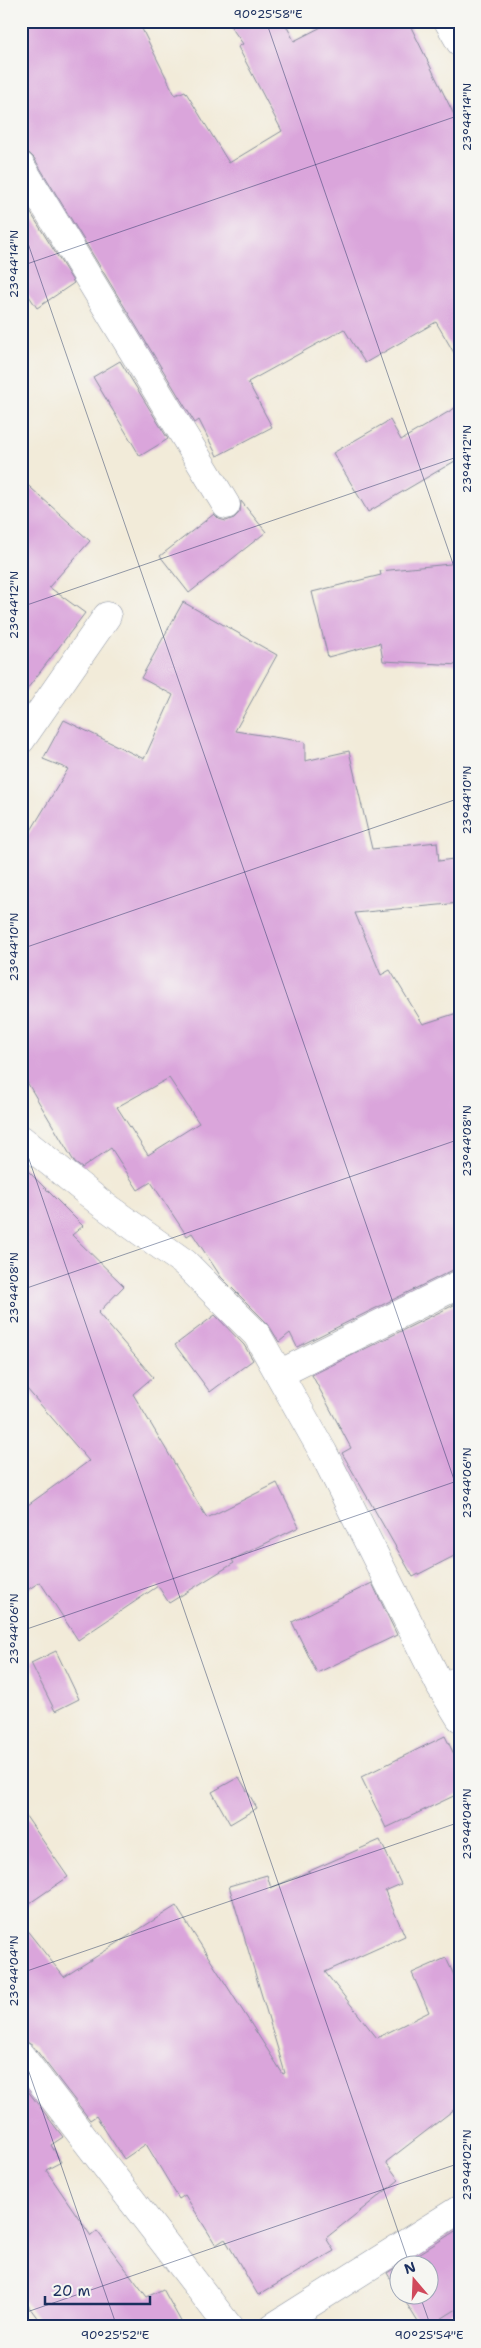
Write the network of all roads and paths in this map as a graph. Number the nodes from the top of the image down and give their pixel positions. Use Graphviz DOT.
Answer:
graph roads {
  1 [pos="448,21"];
  2 [pos="460,42"];
  3 [pos="21,166"];
  4 [pos="226,505"];
  5 [pos="107,616"];
  6 [pos="21,740"];
  7 [pos="21,1139"];
  8 [pos="460,1284"];
  9 [pos="279,1374"];
  10 [pos="451,1684"];
  11 [pos="460,1718"];
  12 [pos="22,2057"];
  13 [pos="460,2209"];
  14 [pos="229,2327"];
  15 [pos="273,2327"];
  1 -- 2 [label="street"];
  3 -- 4 [label="street"];
  5 -- 6 [label="street"];
  7 -- 9 [label="street"];
  8 -- 9 [label="street"];
  9 -- 10 [label="street"];
  10 -- 11 [label="street"];
  12 -- 14 [label="street"];
  13 -- 15 [label="street"];
}
